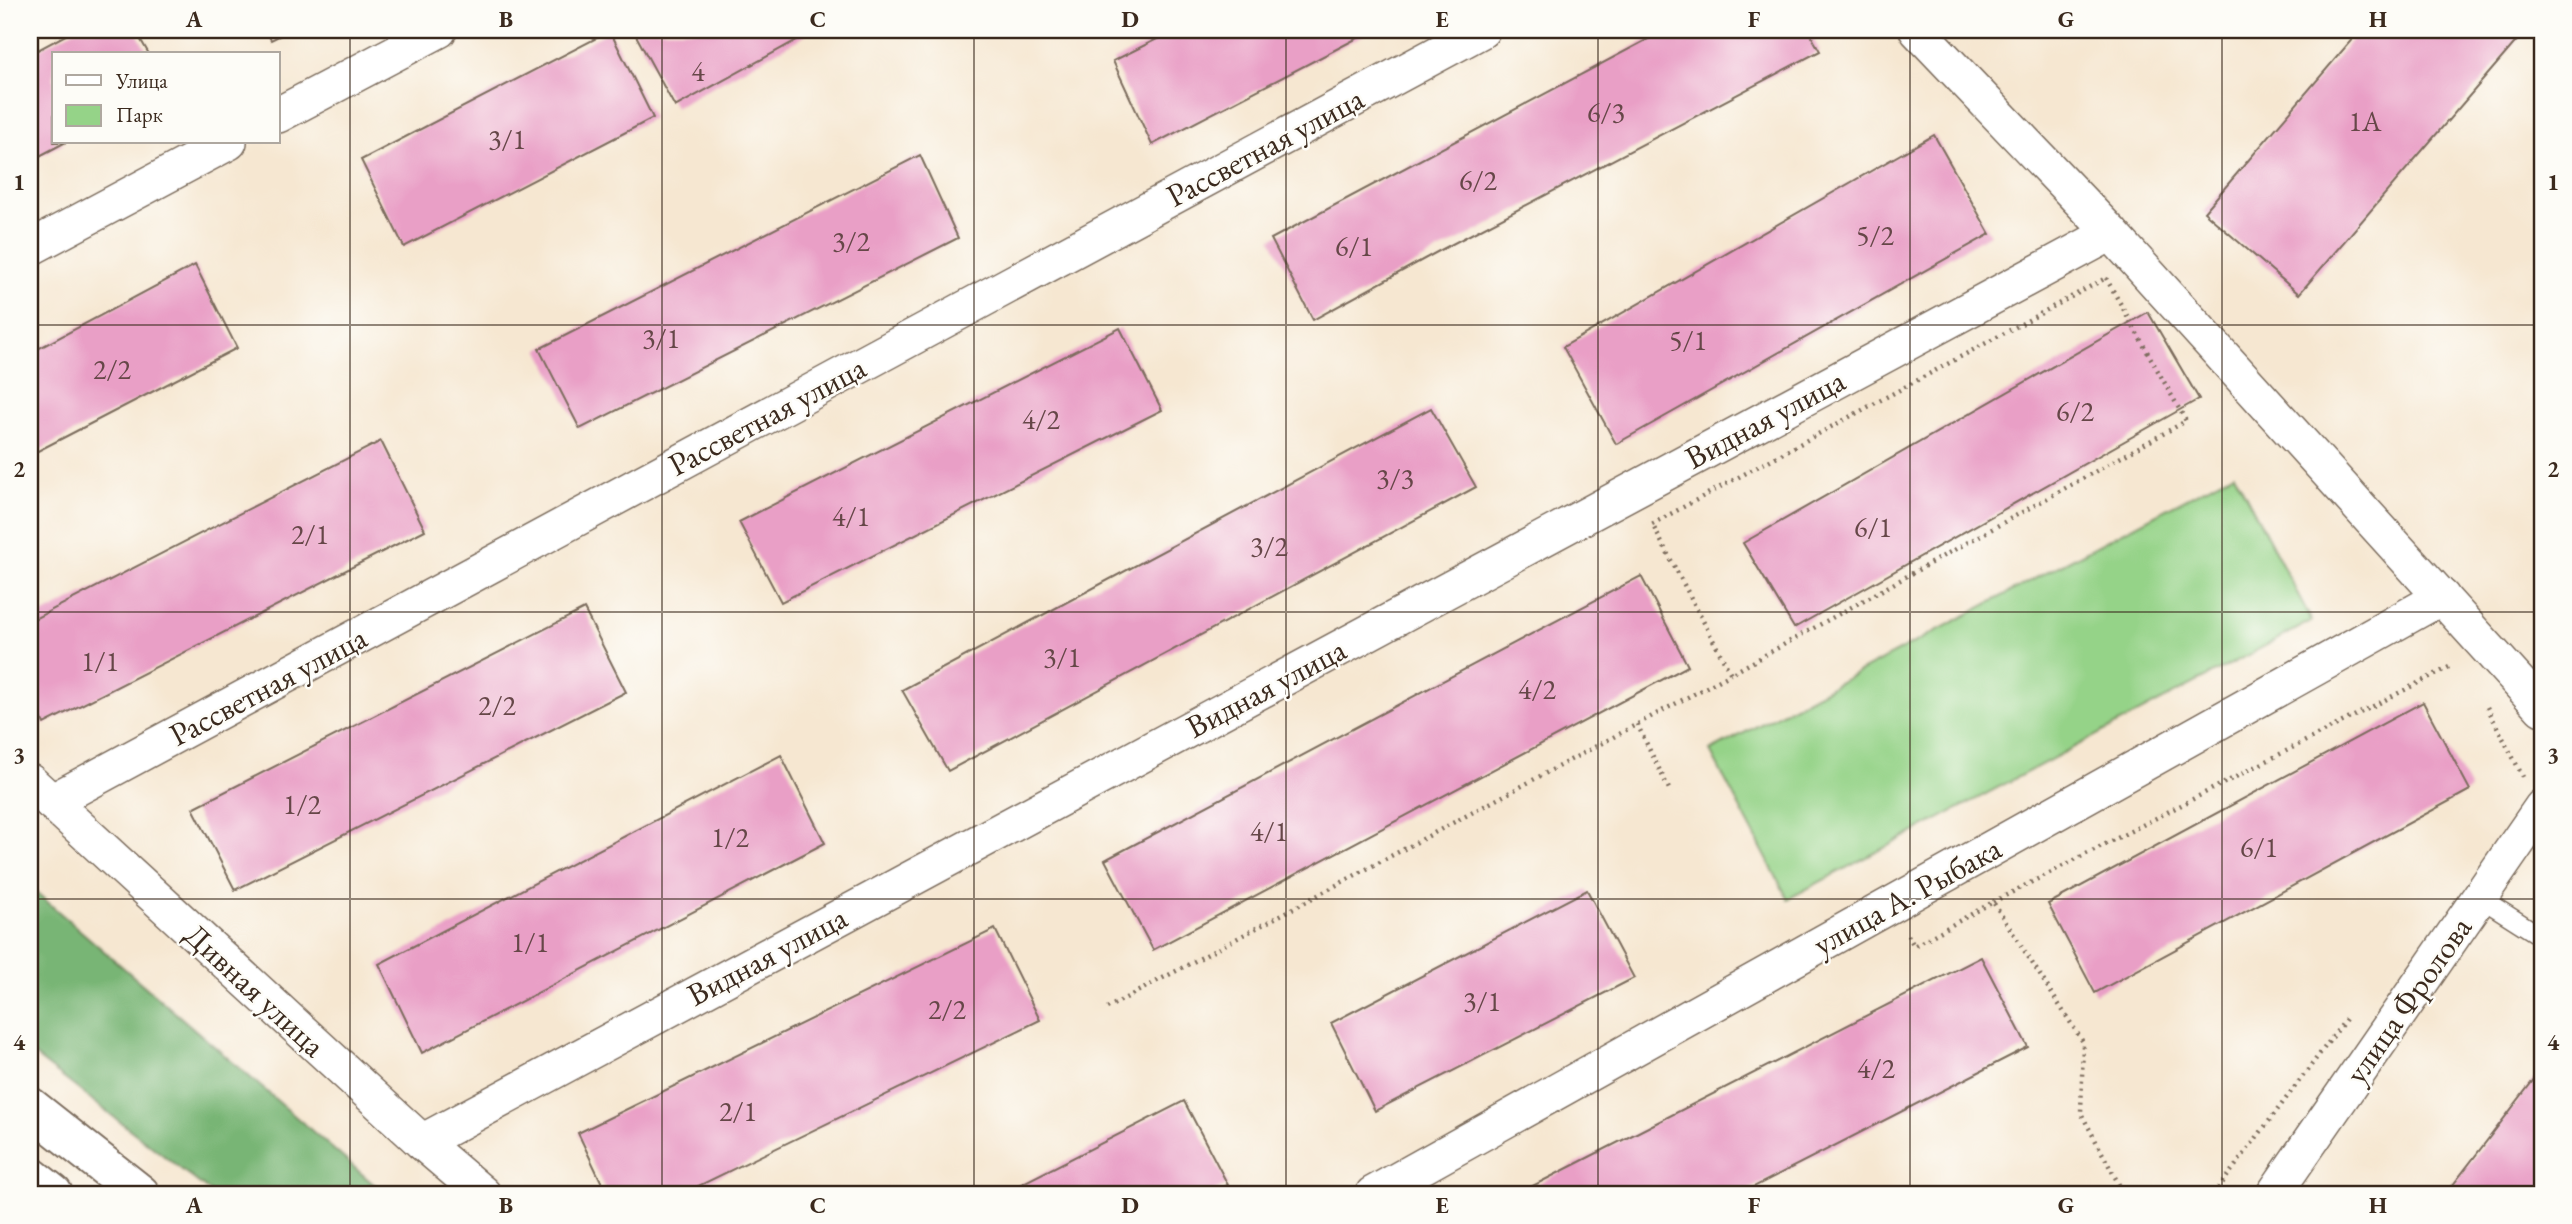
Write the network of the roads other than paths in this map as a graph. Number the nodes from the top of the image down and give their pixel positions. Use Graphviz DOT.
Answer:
graph roads {
  1 [pos="439,30"];
  2 [pos="1482,30"];
  3 [pos="1917,30"];
  4 [pos="280,115"];
  5 [pos="225,144"];
  6 [pos="2110,233"];
  7 [pos="30,248"];
  8 [pos="2442,597"];
  9 [pos="2542,708"];
  10 [pos="41,792"];
  11 [pos="2534,794"];
  12 [pos="2479,897"];
  13 [pos="2542,937"];
  14 [pos="30,1107"];
  15 [pos="422,1142"];
  16 [pos="30,1176"];
  17 [pos="53,1194"];
  18 [pos="140,1194"];
  19 [pos="484,1194"];
  20 [pos="1373,1194"];
  21 [pos="2274,1194"];
  1 -- 4 [label="street"];
  2 -- 10 [label="street, Рассветная улица"];
  3 -- 6 [label="street"];
  5 -- 7 [label="street"];
  6 -- 8 [label="street"];
  6 -- 15 [label="street, Видная улица"];
  8 -- 9 [label="street"];
  8 -- 20 [label="street, улица А. Рыбака"];
  10 -- 15 [label="street, Дивная улица"];
  11 -- 12 [label="street, улица Фролова"];
  12 -- 13 [label="lane"];
  12 -- 21 [label="street, улица Фролова"];
  14 -- 18 [label="main road"];
  15 -- 19 [label="street, Дивная улица"];
  16 -- 17 [label="main road"];
}
